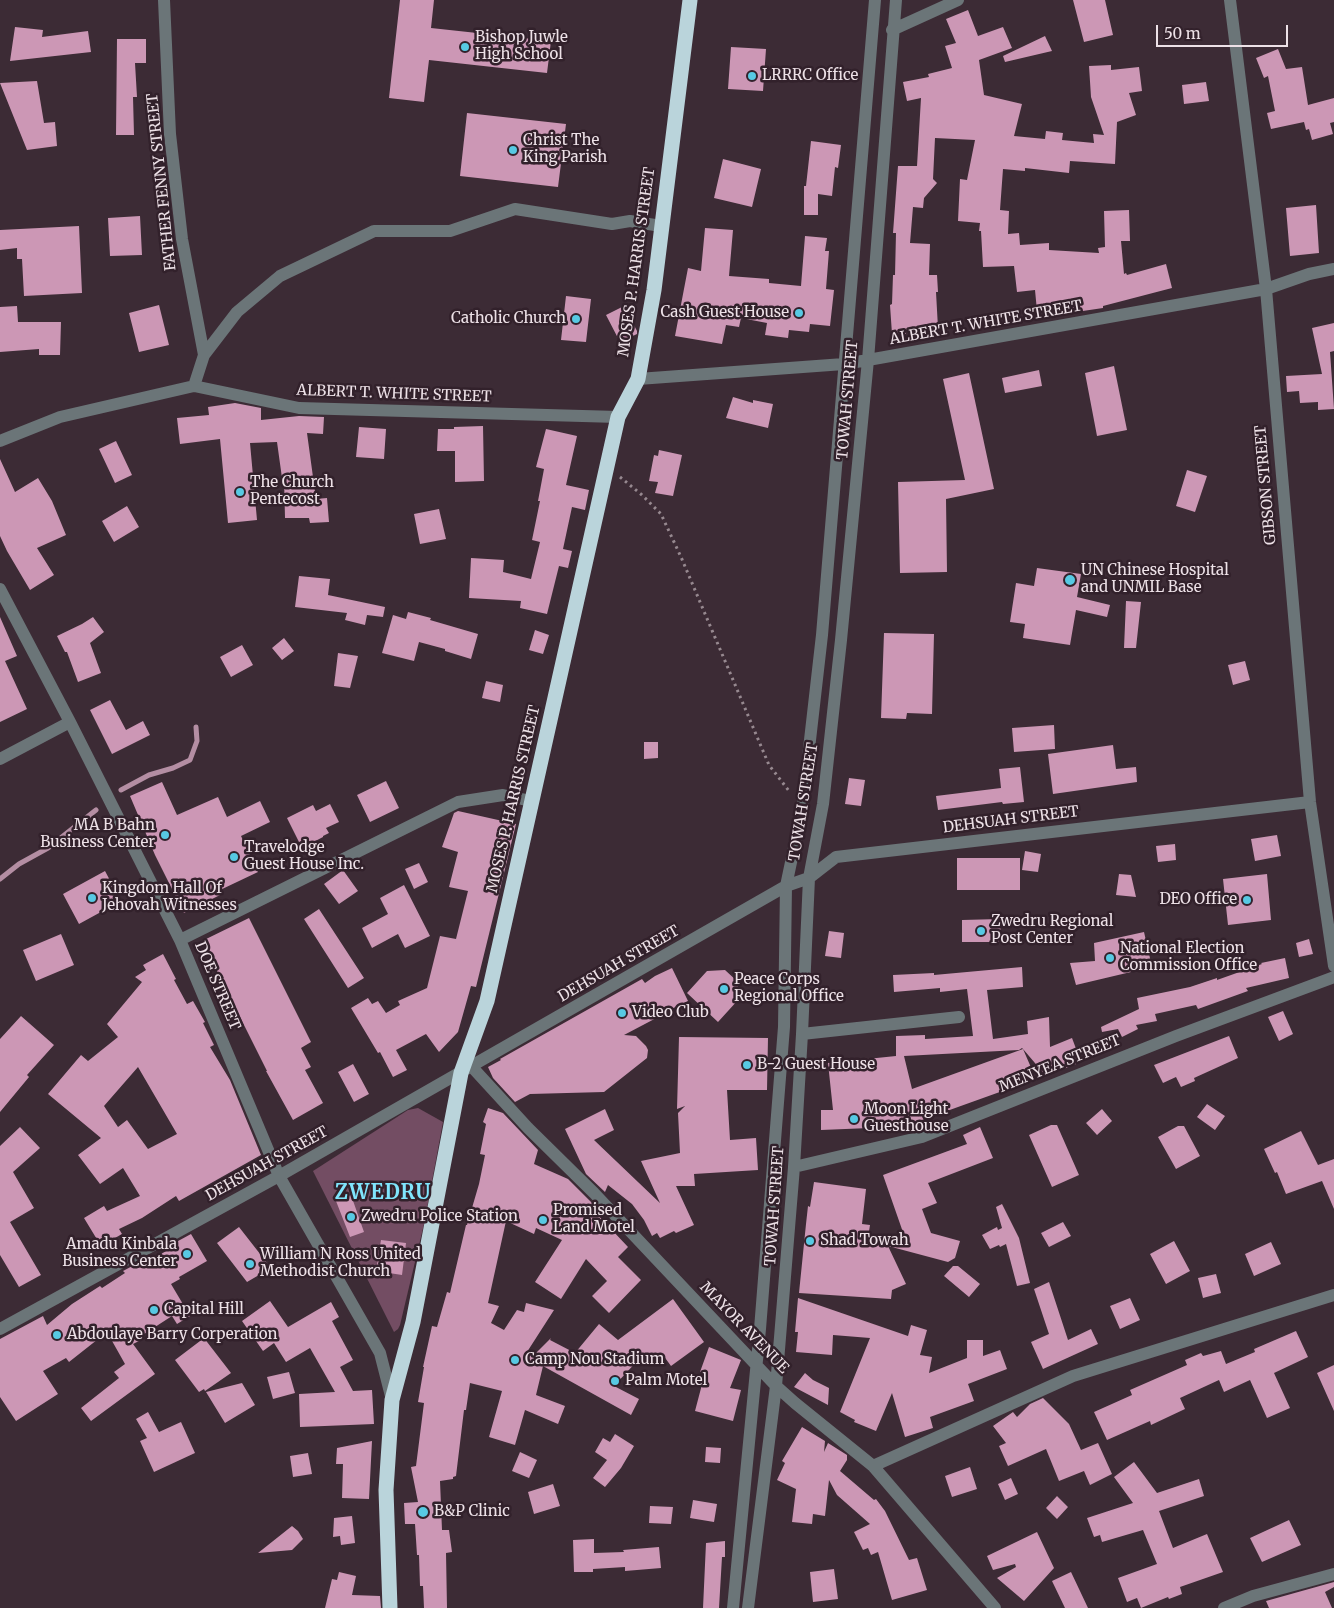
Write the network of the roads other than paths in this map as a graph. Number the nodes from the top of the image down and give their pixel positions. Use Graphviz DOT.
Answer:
graph roads {
  1 [pos="164,0"];
  2 [pos="690,0"];
  3 [pos="875,0"];
  4 [pos="896,0"];
  5 [pos="958,0"];
  6 [pos="1230,0"];
  7 [pos="892,30"];
  8 [pos="661,226"];
  9 [pos="1334,269"];
  10 [pos="1266,289"];
  11 [pos="204,355"];
  12 [pos="868,360"];
  13 [pos="844,364"];
  14 [pos="638,379"];
  15 [pos="194,386"];
  16 [pos="618,417"];
  17 [pos="0,441"];
  18 [pos="0,589"];
  19 [pos="70,722"];
  20 [pos="0,759"];
  21 [pos="531,801"];
  22 [pos="1310,802"];
  23 [pos="809,878"];
  24 [pos="786,886"];
  25 [pos="180,940"];
  26 [pos="1334,966"];
  27 [pos="1334,976"];
  28 [pos="959,1017"];
  29 [pos="802,1034"];
  30 [pos="466,1070"];
  31 [pos="794,1167"];
  32 [pos="279,1176"];
  33 [pos="1334,1295"];
  34 [pos="0,1329"];
  35 [pos="756,1364"];
  36 [pos="776,1386"];
  37 [pos="392,1400"];
  38 [pos="873,1466"];
  39 [pos="1334,1574"];
  40 [pos="390,1608"];
  41 [pos="734,1608"];
  42 [pos="748,1608"];
  43 [pos="995,1608"];
  44 [pos="1224,1608"];
  1 -- 11 [label="street, FATHER FENNY STREET"];
  2 -- 8 [label="highway, MOSES P. HARRIS STREET"];
  3 -- 13 [label="street, TOWAH STREET"];
  4 -- 7 [label="street, TOWAH STREET"];
  5 -- 7 [label="street"];
  6 -- 10 [label="street, GIBSON STREET"];
  7 -- 12 [label="street, TOWAH STREET"];
  8 -- 11 [label="street"];
  8 -- 14 [label="highway, MOSES P. HARRIS STREET"];
  9 -- 10 [label="street, ALBERT T. WHITE STREET"];
  10 -- 12 [label="street, ALBERT T. WHITE STREET"];
  10 -- 22 [label="street, GIBSON STREET"];
  11 -- 15 [label="street, FATHER FENNY STREET"];
  12 -- 13 [label="street, ALBERT T. WHITE STREET"];
  12 -- 23 [label="street, TOWAH STREET"];
  13 -- 14 [label="street, ALBERT T. WHITE STREET"];
  13 -- 24 [label="street, TOWAH STREET"];
  14 -- 16 [label="highway, MOSES P. HARRIS STREET"];
  15 -- 16 [label="street, ALBERT T. WHITE STREET"];
  15 -- 17 [label="street, ALBERT T. WHITE STREET"];
  16 -- 21 [label="highway, MOSES P. HARRIS STREET"];
  18 -- 19 [label="street, DOE STREET"];
  19 -- 20 [label="street"];
  19 -- 25 [label="street, DOE STREET"];
  21 -- 25 [label="street"];
  21 -- 30 [label="highway, MOSES P. HARRIS STREET"];
  22 -- 23 [label="street, DEHSUAH STREET"];
  22 -- 26 [label="street, GIBSON STREET"];
  23 -- 24 [label="street, DEHSUAH STREET"];
  23 -- 29 [label="street, TOWAH STREET"];
  24 -- 30 [label="street, DEHSUAH STREET"];
  24 -- 35 [label="street, TOWAH STREET"];
  25 -- 32 [label="street, DOE STREET"];
  27 -- 31 [label="street, MENYEA STREET"];
  28 -- 29 [label="street"];
  29 -- 31 [label="street, TOWAH STREET"];
  30 -- 32 [label="street, DEHSUAH STREET"];
  30 -- 35 [label="street, MAYOR AVENUE"];
  30 -- 37 [label="highway, MOSES P. HARRIS STREET"];
  31 -- 36 [label="street, TOWAH STREET"];
  32 -- 34 [label="street, DEHSUAH STREET"];
  32 -- 37 [label="street, DOE STREET"];
  33 -- 38 [label="street"];
  35 -- 36 [label="street, MAYOR AVENUE"];
  35 -- 41 [label="street, TOWAH STREET"];
  36 -- 38 [label="street, MAYOR AVENUE"];
  36 -- 42 [label="street, TOWAH STREET"];
  37 -- 40 [label="highway, MOSES P. HARRIS STREET"];
  38 -- 43 [label="street, MAYOR AVENUE"];
  39 -- 44 [label="street"];
}
